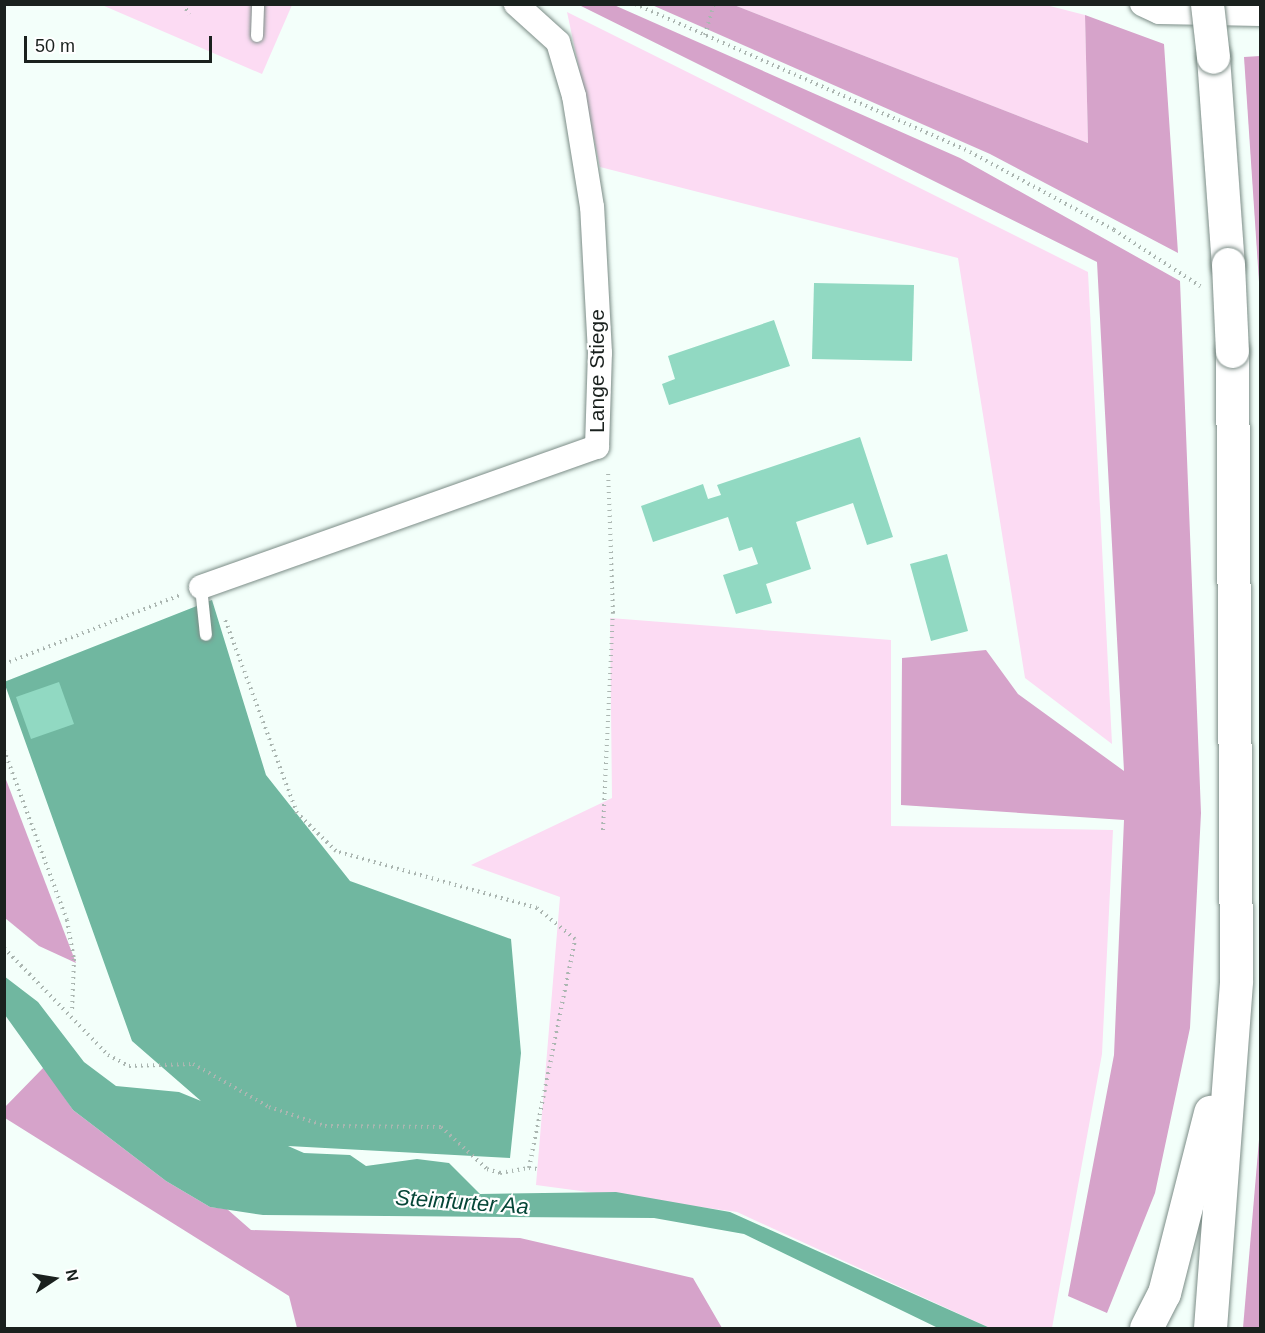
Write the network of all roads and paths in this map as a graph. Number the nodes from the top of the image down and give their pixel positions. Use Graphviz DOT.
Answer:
graph roads {
  1 [pos="183,4"];
  2 [pos="258,4"];
  3 [pos="516,4"];
  4 [pos="635,4"];
  5 [pos="714,4"];
  6 [pos="1207,4"];
  7 [pos="1151,8"];
  8 [pos="189,14"];
  9 [pos="1260,14"];
  10 [pos="705,35"];
  11 [pos="257,36"];
  12 [pos="1204,288"];
  13 [pos="597,447"];
  14 [pos="206,585"];
  15 [pos="206,634"];
  16 [pos="4,664"];
  17 [pos="4,750"];
  18 [pos="603,830"];
  19 [pos="4,948"];
  20 [pos="1236,980"];
  21 [pos="72,1012"];
  22 [pos="529,1168"];
  23 [pos="538,1169"];
  24 [pos="1211,1321"];
  25 [pos="1146,1329"];
  1 -- 8 [label="path"];
  2 -- 11 [label="lane"];
  3 -- 13 [label="street, Lange Stiege"];
  4 -- 10 [label="path"];
  5 -- 10 [label="path"];
  6 -- 20 [label="highway, bridge"];
  7 -- 9 [label="street"];
  10 -- 12 [label="path"];
  13 -- 14 [label="street, Lange Stiege"];
  13 -- 18 [label="path"];
  14 -- 15 [label="lane"];
  14 -- 16 [label="path"];
  14 -- 22 [label="path"];
  17 -- 21 [label="path"];
  19 -- 21 [label="path"];
  20 -- 24 [label="highway"];
  20 -- 25 [label="highway"];
  21 -- 22 [label="path"];
  22 -- 23 [label="path"];
}
